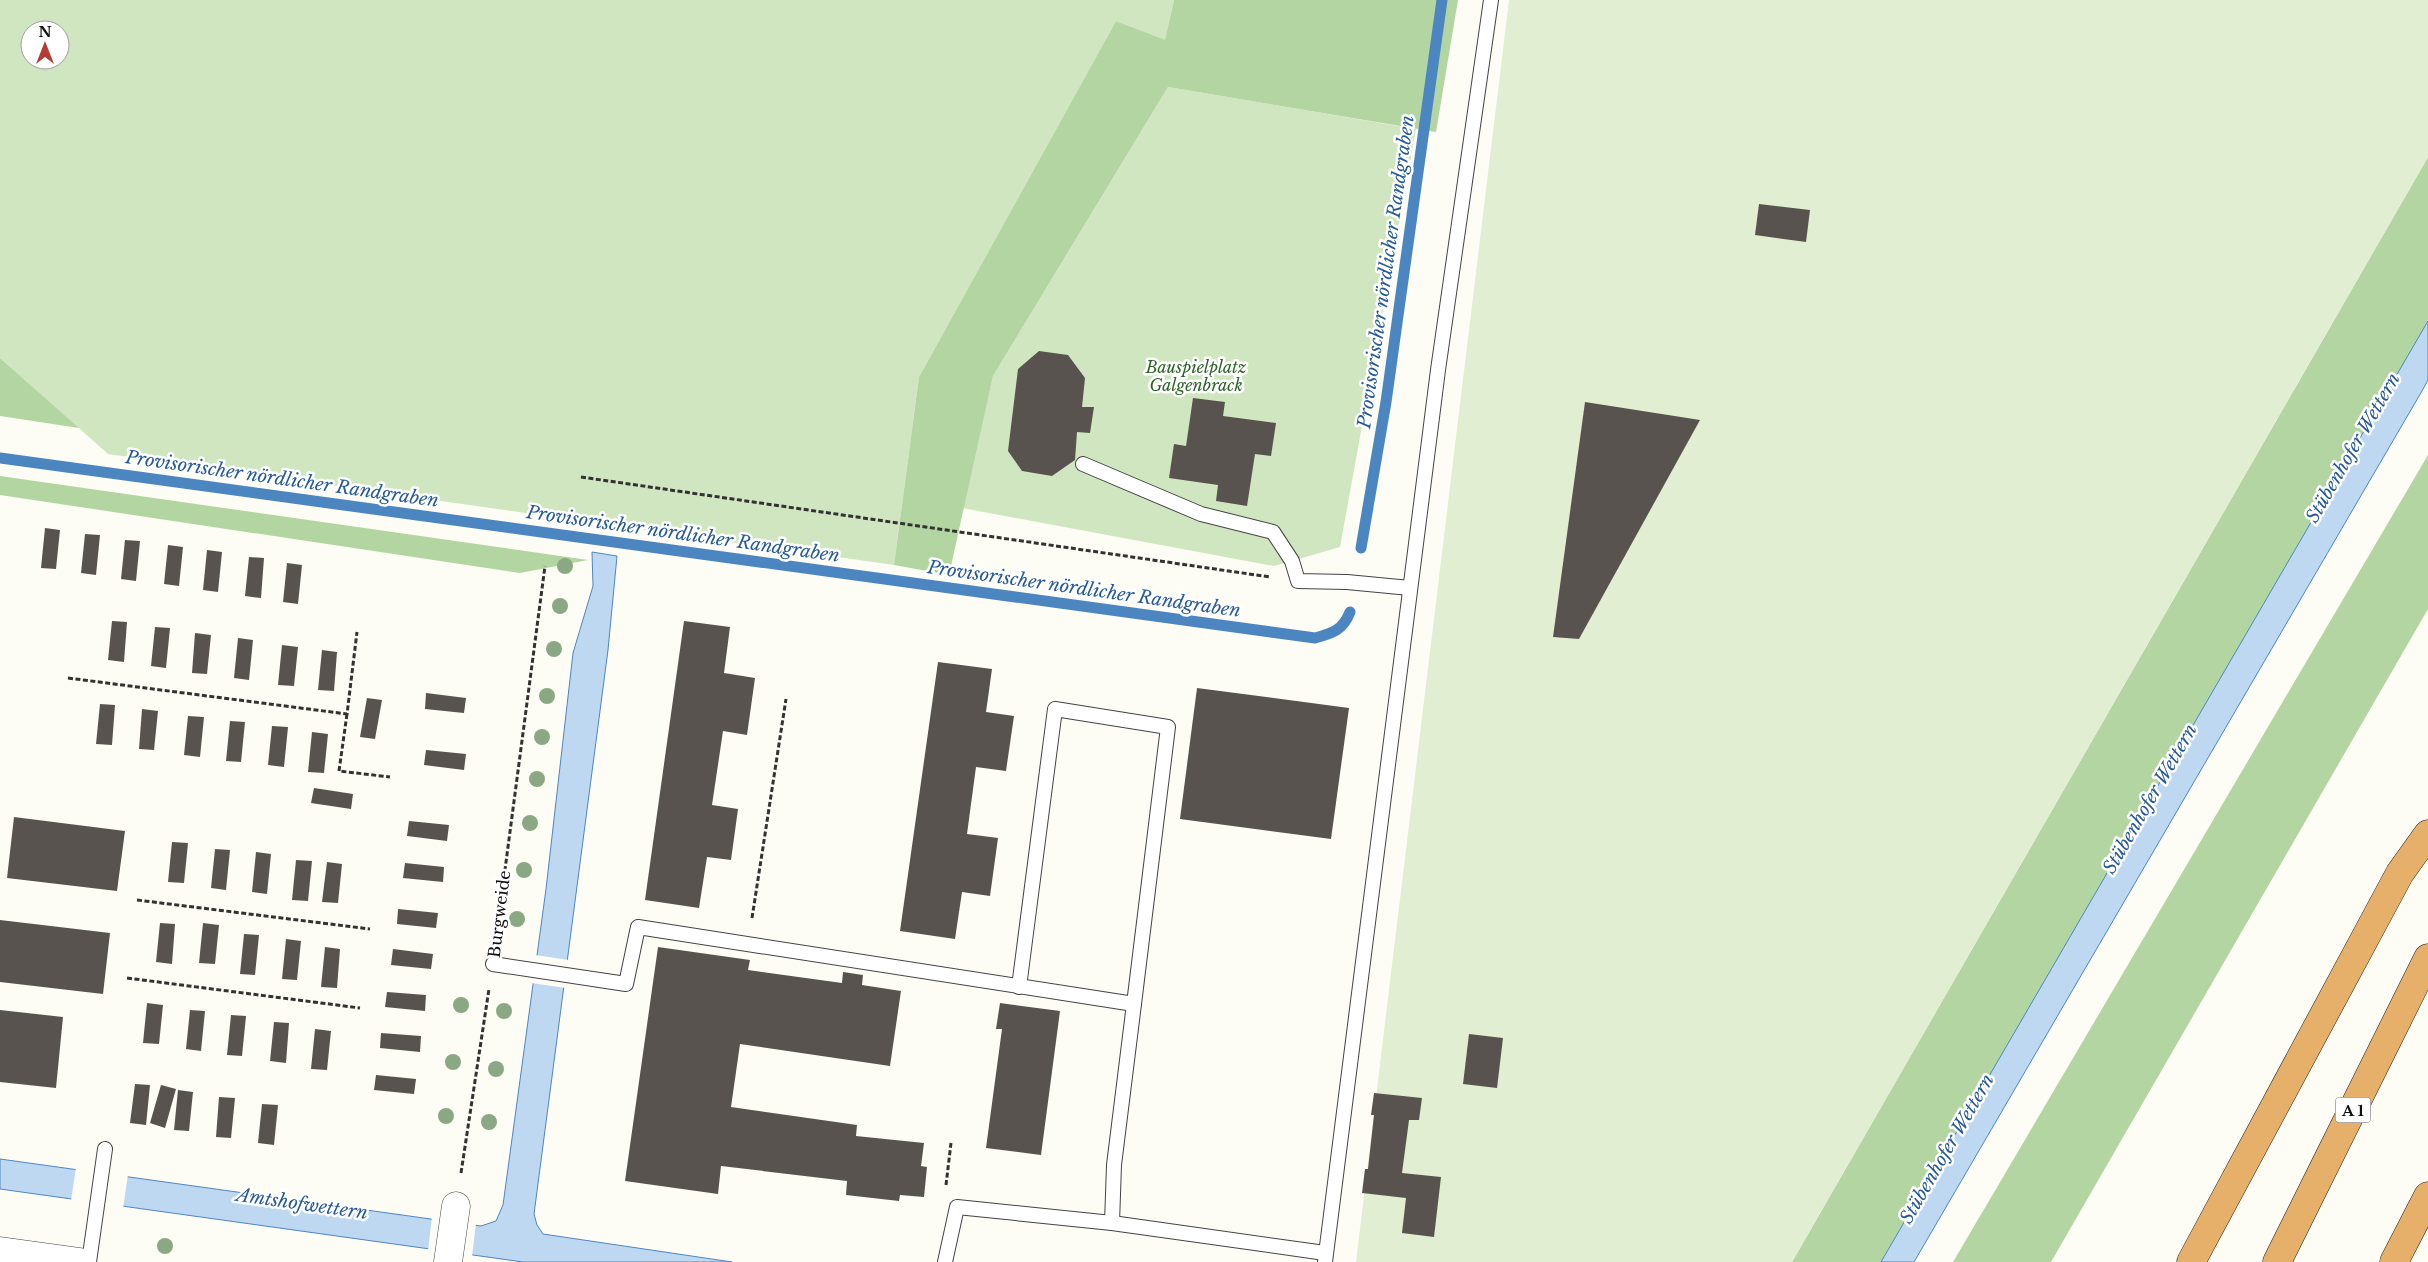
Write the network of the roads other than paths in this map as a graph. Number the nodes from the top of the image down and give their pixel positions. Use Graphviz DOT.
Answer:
graph roads {
  1 [pos="1491,0"];
  2 [pos="1084,464"];
  3 [pos="1410,588"];
  4 [pos="2428,834"];
  5 [pos="2428,958"];
  6 [pos="493,964"];
  7 [pos="1019,987"];
  8 [pos="1134,1004"];
  9 [pos="105,1149"];
  10 [pos="2428,1196"];
  11 [pos="456,1206"];
  12 [pos="1112,1223"];
  13 [pos="0,1251"];
  14 [pos="1325,1258"];
  15 [pos="80,1262"];
  16 [pos="89,1262"];
  17 [pos="448,1262"];
  18 [pos="945,1262"];
  19 [pos="2191,1262"];
  20 [pos="2277,1262"];
  21 [pos="2394,1262"];
  1 -- 3 [label="lane"];
  2 -- 3 [label="lane"];
  3 -- 14 [label="lane"];
  4 -- 19 [label="highway"];
  5 -- 20 [label="highway, A 1"];
  6 -- 7 [label="lane"];
  7 -- 8 [label="lane"];
  7 -- 8 [label="lane"];
  8 -- 12 [label="lane"];
  9 -- 16 [label="lane"];
  10 -- 21 [label="highway"];
  11 -- 17 [label="street"];
  12 -- 14 [label="lane"];
  12 -- 18 [label="lane"];
  13 -- 15 [label="street"];
}
